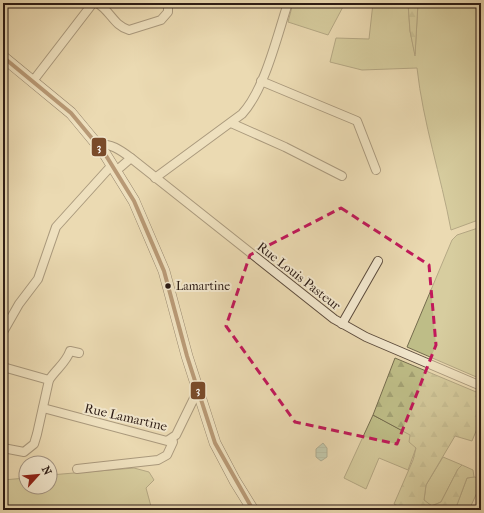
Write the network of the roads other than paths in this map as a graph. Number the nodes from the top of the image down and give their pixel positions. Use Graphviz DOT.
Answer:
graph roads {
  1 [pos="93,3"];
  2 [pos="97,3"];
  3 [pos="168,3"];
  4 [pos="288,3"];
  5 [pos="4,59"];
  6 [pos="33,81"];
  7 [pos="261,81"];
  8 [pos="231,122"];
  9 [pos="97,144"];
  10 [pos="123,152"];
  11 [pos="104,154"];
  12 [pos="131,158"];
  13 [pos="114,168"];
  14 [pos="376,170"];
  15 [pos="342,176"];
  16 [pos="155,178"];
  17 [pos="378,261"];
  18 [pos="342,324"];
  19 [pos="3,332"];
  20 [pos="79,352"];
  21 [pos="3,367"];
  22 [pos="49,380"];
  23 [pos="481,386"];
  24 [pos="198,390"];
  25 [pos="43,408"];
  26 [pos="172,439"];
  27 [pos="3,448"];
  28 [pos="77,469"];
  29 [pos="253,510"];
  1 -- 6 [label="street"];
  2 -- 3 [label="street"];
  4 -- 7 [label="street"];
  5 -- 6 [label="main road"];
  6 -- 9 [label="main road"];
  7 -- 8 [label="street"];
  7 -- 14 [label="street"];
  8 -- 15 [label="street"];
  8 -- 16 [label="street"];
  9 -- 10 [label="street, Rue Louis Pasteur"];
  9 -- 11 [label="main road"];
  10 -- 11 [label="street"];
  10 -- 12 [label="street, Rue Louis Pasteur"];
  11 -- 13 [label="main road"];
  12 -- 13 [label="street"];
  12 -- 16 [label="street, Rue Louis Pasteur"];
  13 -- 19 [label="street"];
  13 -- 24 [label="main road"];
  16 -- 18 [label="street, Rue Louis Pasteur"];
  17 -- 18 [label="street"];
  18 -- 23 [label="street, Rue Louis Pasteur"];
  20 -- 22 [label="street"];
  21 -- 22 [label="street"];
  22 -- 25 [label="street"];
  24 -- 26 [label="street, Rue Lamartine"];
  24 -- 29 [label="main road"];
  25 -- 26 [label="street, Rue Lamartine"];
  25 -- 27 [label="street"];
  26 -- 28 [label="street"];
}
